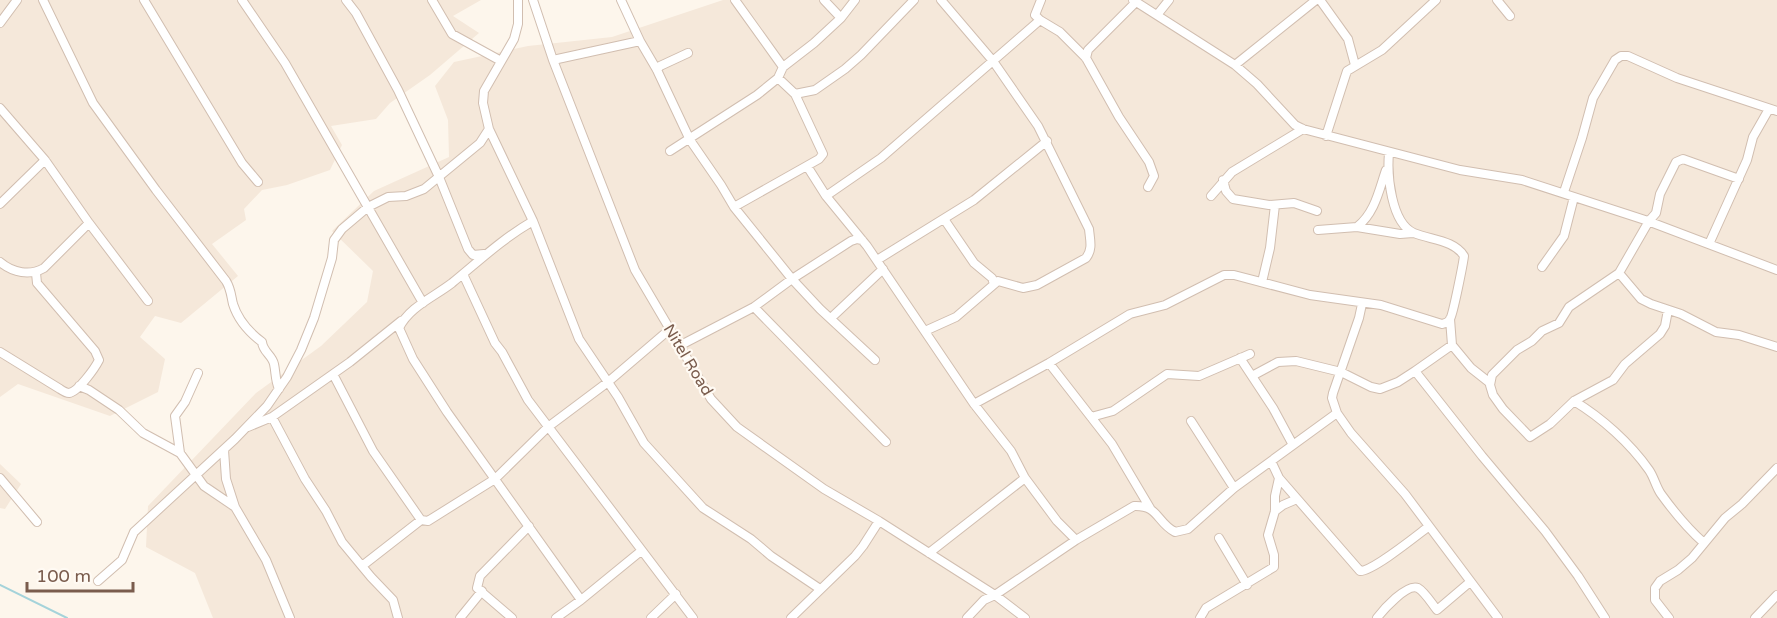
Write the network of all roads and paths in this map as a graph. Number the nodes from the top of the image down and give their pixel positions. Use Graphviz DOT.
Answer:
graph roads {
  1 [pos="17,0"];
  2 [pos="44,0"];
  3 [pos="144,0"];
  4 [pos="242,0"];
  5 [pos="346,0"];
  6 [pos="432,0"];
  7 [pos="518,0"];
  8 [pos="533,0"];
  9 [pos="621,0"];
  10 [pos="735,0"];
  11 [pos="824,0"];
  12 [pos="855,0"];
  13 [pos="914,0"];
  14 [pos="941,0"];
  15 [pos="1041,0"];
  16 [pos="1169,0"];
  17 [pos="1318,0"];
  18 [pos="1436,0"];
  19 [pos="1497,0"];
  20 [pos="1134,1"];
  21 [pos="1157,15"];
  22 [pos="1510,16"];
  23 [pos="841,18"];
  24 [pos="1040,20"];
  25 [pos="0,23"];
  26 [pos="640,41"];
  27 [pos="688,53"];
  28 [pos="1086,58"];
  29 [pos="554,60"];
  30 [pos="993,61"];
  31 [pos="501,62"];
  32 [pos="1235,65"];
  33 [pos="1355,65"];
  34 [pos="783,67"];
  35 [pos="657,70"];
  36 [pos="778,78"];
  37 [pos="795,94"];
  38 [pos="0,108"];
  39 [pos="1773,110"];
  40 [pos="489,129"];
  41 [pos="1303,129"];
  42 [pos="1326,136"];
  43 [pos="690,140"];
  44 [pos="1047,141"];
  45 [pos="670,151"];
  46 [pos="1389,153"];
  47 [pos="45,160"];
  48 [pos="807,166"];
  49 [pos="1388,167"];
  50 [pos="439,177"];
  51 [pos="1739,178"];
  52 [pos="1223,180"];
  53 [pos="258,182"];
  54 [pos="1148,187"];
  55 [pos="1564,192"];
  56 [pos="826,196"];
  57 [pos="1211,196"];
  58 [pos="1574,197"];
  59 [pos="0,204"];
  60 [pos="1275,205"];
  61 [pos="368,207"];
  62 [pos="734,207"];
  63 [pos="1317,211"];
  64 [pos="944,219"];
  65 [pos="533,221"];
  66 [pos="1649,221"];
  67 [pos="88,223"];
  68 [pos="1357,227"];
  69 [pos="1318,230"];
  70 [pos="1413,233"];
  71 [pos="862,240"];
  72 [pos="1709,244"];
  73 [pos="484,254"];
  74 [pos="877,260"];
  75 [pos="0,262"];
  76 [pos="1542,267"];
  77 [pos="883,269"];
  78 [pos="1777,270"];
  79 [pos="36,273"];
  80 [pos="1619,273"];
  81 [pos="463,274"];
  82 [pos="792,279"];
  83 [pos="1262,282"];
  84 [pos="994,284"];
  85 [pos="148,301"];
  86 [pos="423,303"];
  87 [pos="1362,304"];
  88 [pos="754,307"];
  89 [pos="1668,310"];
  90 [pos="404,318"];
  91 [pos="831,318"];
  92 [pos="1450,320"];
  93 [pos="670,329"];
  94 [pos="925,331"];
  95 [pos="1452,345"];
  96 [pos="679,346"];
  97 [pos="1777,347"];
  98 [pos="0,352"];
  99 [pos="1250,354"];
  100 [pos="1240,358"];
  101 [pos="875,360"];
  102 [pos="1048,363"];
  103 [pos="1415,371"];
  104 [pos="1341,372"];
  105 [pos="198,373"];
  106 [pos="333,374"];
  107 [pos="1252,376"];
  108 [pos="608,382"];
  109 [pos="1490,382"];
  110 [pos="79,386"];
  111 [pos="279,388"];
  112 [pos="1574,401"];
  113 [pos="974,404"];
  114 [pos="1337,413"];
  115 [pos="272,417"];
  116 [pos="1091,417"];
  117 [pos="1191,421"];
  118 [pos="548,427"];
  119 [pos="243,429"];
  120 [pos="886,442"];
  121 [pos="1293,445"];
  122 [pos="224,450"];
  123 [pos="180,453"];
  124 [pos="1271,461"];
  125 [pos="1777,468"];
  126 [pos="196,476"];
  127 [pos="0,478"];
  128 [pos="1025,478"];
  129 [pos="1279,478"];
  130 [pos="495,479"];
  131 [pos="1233,488"];
  132 [pos="1297,499"];
  133 [pos="235,507"];
  134 [pos="1150,508"];
  135 [pos="1275,511"];
  136 [pos="421,520"];
  137 [pos="879,521"];
  138 [pos="37,522"];
  139 [pos="529,526"];
  140 [pos="1428,527"];
  141 [pos="1219,538"];
  142 [pos="1076,540"];
  143 [pos="1704,543"];
  144 [pos="641,551"];
  145 [pos="929,553"];
  146 [pos="362,567"];
  147 [pos="98,581"];
  148 [pos="1470,582"];
  149 [pos="1247,585"];
  150 [pos="820,589"];
  151 [pos="482,591"];
  152 [pos="676,594"];
  153 [pos="1777,595"];
  154 [pos="995,596"];
  155 [pos="581,600"];
  156 [pos="290,618"];
  157 [pos="398,618"];
  158 [pos="460,618"];
  159 [pos="512,618"];
  160 [pos="556,618"];
  161 [pos="651,618"];
  162 [pos="693,618"];
  163 [pos="791,618"];
  164 [pos="967,618"];
  165 [pos="1025,618"];
  166 [pos="1200,618"];
  167 [pos="1377,618"];
  168 [pos="1498,618"];
  169 [pos="1605,618"];
  170 [pos="1669,618"];
  171 [pos="1755,618"];
  1 -- 25 [label="street"];
  2 -- 111 [label="street"];
  3 -- 53 [label="street"];
  4 -- 61 [label="street"];
  5 -- 50 [label="street"];
  6 -- 31 [label="street"];
  7 -- 31 [label="street"];
  8 -- 29 [label="street, Nitel Road"];
  9 -- 26 [label="street"];
  10 -- 34 [label="street"];
  11 -- 23 [label="street"];
  12 -- 23 [label="street"];
  13 -- 37 [label="street"];
  14 -- 30 [label="street"];
  15 -- 24 [label="street"];
  16 -- 21 [label="street"];
  17 -- 32 [label="street"];
  17 -- 33 [label="street"];
  18 -- 33 [label="street"];
  19 -- 22 [label="street"];
  20 -- 21 [label="street"];
  20 -- 28 [label="street"];
  21 -- 32 [label="street"];
  23 -- 34 [label="street"];
  24 -- 28 [label="street"];
  24 -- 30 [label="street"];
  26 -- 29 [label="street"];
  26 -- 35 [label="street"];
  27 -- 35 [label="street"];
  28 -- 54 [label="street"];
  29 -- 93 [label="street, Nitel Road"];
  30 -- 44 [label="street"];
  30 -- 56 [label="street"];
  31 -- 40 [label="street"];
  32 -- 41 [label="street"];
  33 -- 42 [label="street"];
  34 -- 36 [label="street"];
  35 -- 43 [label="street"];
  36 -- 37 [label="street"];
  36 -- 43 [label="street"];
  37 -- 48 [label="street"];
  38 -- 47 [label="street"];
  39 -- 51 [label="street"];
  39 -- 55 [label="street"];
  40 -- 50 [label="street"];
  40 -- 65 [label="street"];
  41 -- 42 [label="street"];
  41 -- 52 [label="street"];
  42 -- 46 [label="street"];
  43 -- 45 [label="street"];
  43 -- 62 [label="street"];
  44 -- 64 [label="street"];
  44 -- 84 [label="street"];
  46 -- 49 [label="street"];
  46 -- 55 [label="street"];
  47 -- 59 [label="street"];
  47 -- 67 [label="street"];
  48 -- 56 [label="street"];
  48 -- 62 [label="street"];
  49 -- 68 [label="street"];
  49 -- 70 [label="street"];
  50 -- 61 [label="street"];
  50 -- 73 [label="street"];
  51 -- 66 [label="street"];
  51 -- 72 [label="street"];
  52 -- 57 [label="street"];
  52 -- 60 [label="street"];
  55 -- 58 [label="street"];
  56 -- 71 [label="street"];
  58 -- 66 [label="street"];
  58 -- 76 [label="street"];
  60 -- 63 [label="street"];
  60 -- 83 [label="street"];
  61 -- 86 [label="street"];
  61 -- 111 [label="street"];
  62 -- 82 [label="street"];
  64 -- 74 [label="street"];
  64 -- 84 [label="street"];
  65 -- 73 [label="street"];
  65 -- 108 [label="street"];
  66 -- 72 [label="street"];
  66 -- 80 [label="street"];
  67 -- 79 [label="street"];
  67 -- 85 [label="street"];
  68 -- 69 [label="street"];
  68 -- 70 [label="street"];
  70 -- 92 [label="street"];
  71 -- 74 [label="street"];
  71 -- 82 [label="street"];
  72 -- 78 [label="street"];
  73 -- 81 [label="street"];
  74 -- 77 [label="street"];
  75 -- 79 [label="street"];
  77 -- 91 [label="street"];
  77 -- 94 [label="street"];
  79 -- 110 [label="street"];
  80 -- 89 [label="street"];
  80 -- 109 [label="street"];
  81 -- 86 [label="street"];
  81 -- 118 [label="street"];
  82 -- 88 [label="street"];
  82 -- 91 [label="street"];
  83 -- 87 [label="street"];
  83 -- 102 [label="street"];
  84 -- 94 [label="street"];
  86 -- 90 [label="street"];
  87 -- 92 [label="street"];
  87 -- 104 [label="street"];
  88 -- 96 [label="street"];
  88 -- 120 [label="street"];
  89 -- 97 [label="street"];
  89 -- 112 [label="street"];
  90 -- 106 [label="street"];
  90 -- 130 [label="street"];
  91 -- 101 [label="street"];
  92 -- 95 [label="street"];
  93 -- 96 [label="street, Nitel Road"];
  93 -- 108 [label="street"];
  94 -- 113 [label="street"];
  95 -- 103 [label="street"];
  95 -- 109 [label="street"];
  96 -- 137 [label="street, Nitel Road"];
  98 -- 110 [label="street"];
  99 -- 100 [label="street"];
  100 -- 107 [label="street"];
  100 -- 116 [label="street"];
  102 -- 113 [label="street"];
  102 -- 116 [label="street"];
  103 -- 104 [label="street"];
  103 -- 169 [label="street"];
  104 -- 107 [label="street"];
  104 -- 114 [label="street"];
  105 -- 123 [label="street"];
  106 -- 115 [label="street"];
  106 -- 136 [label="street"];
  107 -- 121 [label="street"];
  108 -- 118 [label="street"];
  108 -- 150 [label="street"];
  109 -- 112 [label="street"];
  110 -- 123 [label="street"];
  111 -- 119 [label="street"];
  112 -- 143 [label="street"];
  113 -- 128 [label="street"];
  114 -- 121 [label="street"];
  114 -- 140 [label="street"];
  115 -- 119 [label="street"];
  115 -- 146 [label="street"];
  116 -- 134 [label="street"];
  117 -- 131 [label="street"];
  118 -- 130 [label="street"];
  118 -- 144 [label="street"];
  119 -- 122 [label="street"];
  121 -- 124 [label="street"];
  122 -- 126 [label="street"];
  122 -- 133 [label="street"];
  123 -- 126 [label="street"];
  124 -- 129 [label="street"];
  124 -- 131 [label="street"];
  125 -- 143 [label="street"];
  126 -- 133 [label="street"];
  126 -- 147 [label="street"];
  127 -- 138 [label="street"];
  128 -- 142 [label="street"];
  128 -- 145 [label="street"];
  129 -- 132 [label="street"];
  129 -- 135 [label="street"];
  130 -- 136 [label="street"];
  130 -- 139 [label="street"];
  131 -- 134 [label="street"];
  132 -- 135 [label="street"];
  132 -- 140 [label="street"];
  133 -- 156 [label="street"];
  134 -- 142 [label="street"];
  135 -- 149 [label="street"];
  136 -- 146 [label="street"];
  137 -- 145 [label="street, Nitel Road"];
  137 -- 150 [label="street"];
  139 -- 151 [label="street"];
  139 -- 155 [label="street"];
  140 -- 148 [label="street"];
  141 -- 149 [label="street"];
  142 -- 154 [label="street"];
  143 -- 170 [label="street"];
  144 -- 152 [label="street"];
  144 -- 155 [label="street"];
  145 -- 154 [label="street, Nitel Road"];
  146 -- 157 [label="street"];
  148 -- 167 [label="street"];
  148 -- 168 [label="street"];
  149 -- 166 [label="street"];
  150 -- 163 [label="street"];
  151 -- 158 [label="street"];
  151 -- 159 [label="street"];
  152 -- 161 [label="street"];
  152 -- 162 [label="street"];
  153 -- 171 [label="street"];
  154 -- 164 [label="street"];
  154 -- 165 [label="street, Nitel Road"];
  155 -- 160 [label="street"];
}
